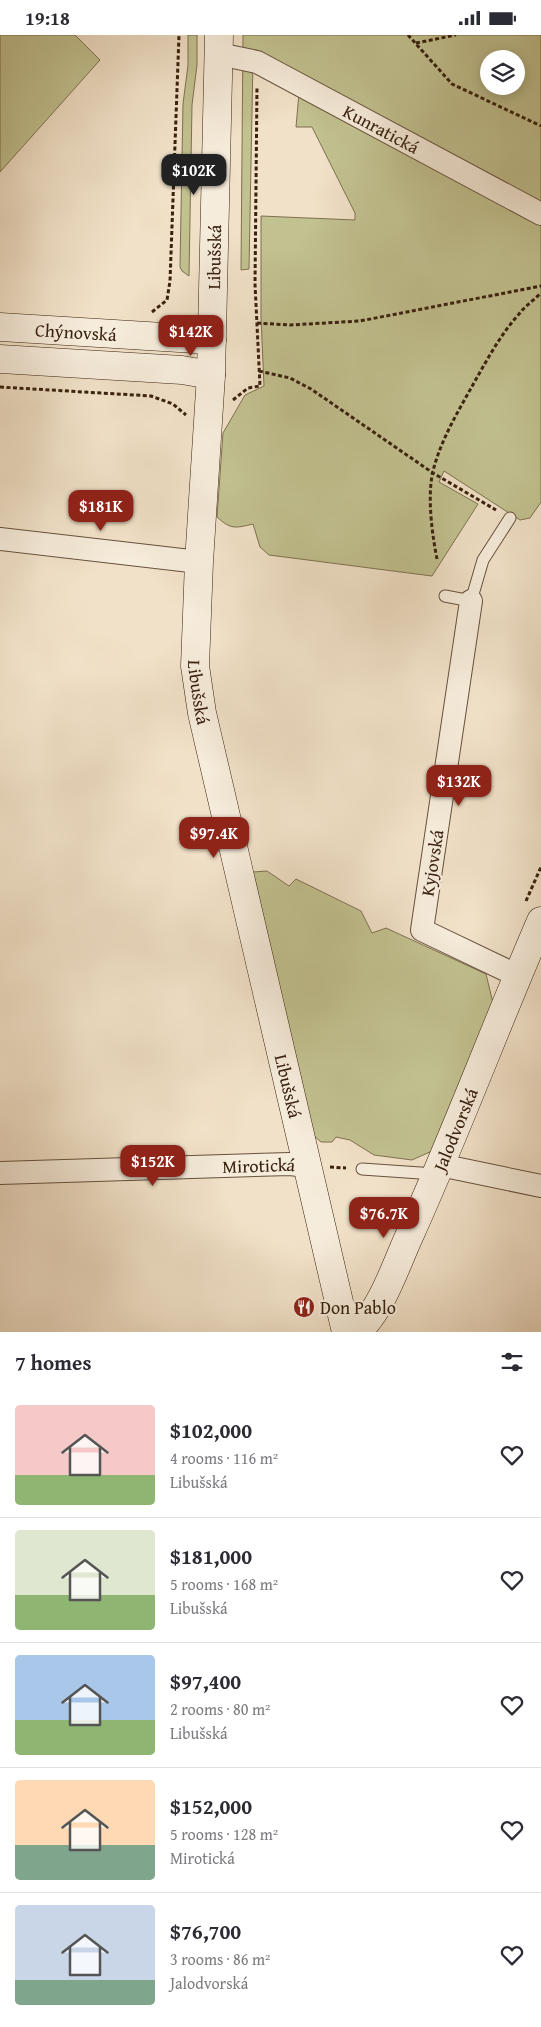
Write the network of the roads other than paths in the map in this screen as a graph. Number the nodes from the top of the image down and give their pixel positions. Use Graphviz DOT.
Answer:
graph roads {
  1 [pos="219,44"];
  2 [pos="541,214"];
  3 [pos="0,327"];
  4 [pos="212,340"];
  5 [pos="0,359"];
  6 [pos="211,375"];
  7 [pos="510,518"];
  8 [pos="0,539"];
  9 [pos="199,562"];
  10 [pos="445,596"];
  11 [pos="471,601"];
  12 [pos="541,921"];
  13 [pos="518,976"];
  14 [pos="307,1166"];
  15 [pos="362,1169"];
  16 [pos="438,1170"];
  17 [pos="0,1173"];
  18 [pos="541,1185"];
  19 [pos="346,1332"];
  20 [pos="358,1332"];
  1 -- 2 [label="street, Kunratická"];
  1 -- 4 [label="street, Libušská"];
  3 -- 4 [label="street, Chýnovská"];
  4 -- 6 [label="street, Libušská"];
  5 -- 6 [label="street, Chýnovská"];
  6 -- 9 [label="street, Libušská"];
  7 -- 11 [label="lane"];
  8 -- 9 [label="street"];
  9 -- 14 [label="street, Libušská"];
  10 -- 11 [label="lane"];
  11 -- 13 [label="street, Kyjovská"];
  12 -- 13 [label="street, Jalodvorská"];
  13 -- 16 [label="street, Jalodvorská"];
  14 -- 17 [label="street, Mirotická"];
  14 -- 19 [label="street, Libušská"];
  15 -- 16 [label="lane"];
  16 -- 18 [label="street"];
  16 -- 20 [label="street, Jalodvorská"];
}
